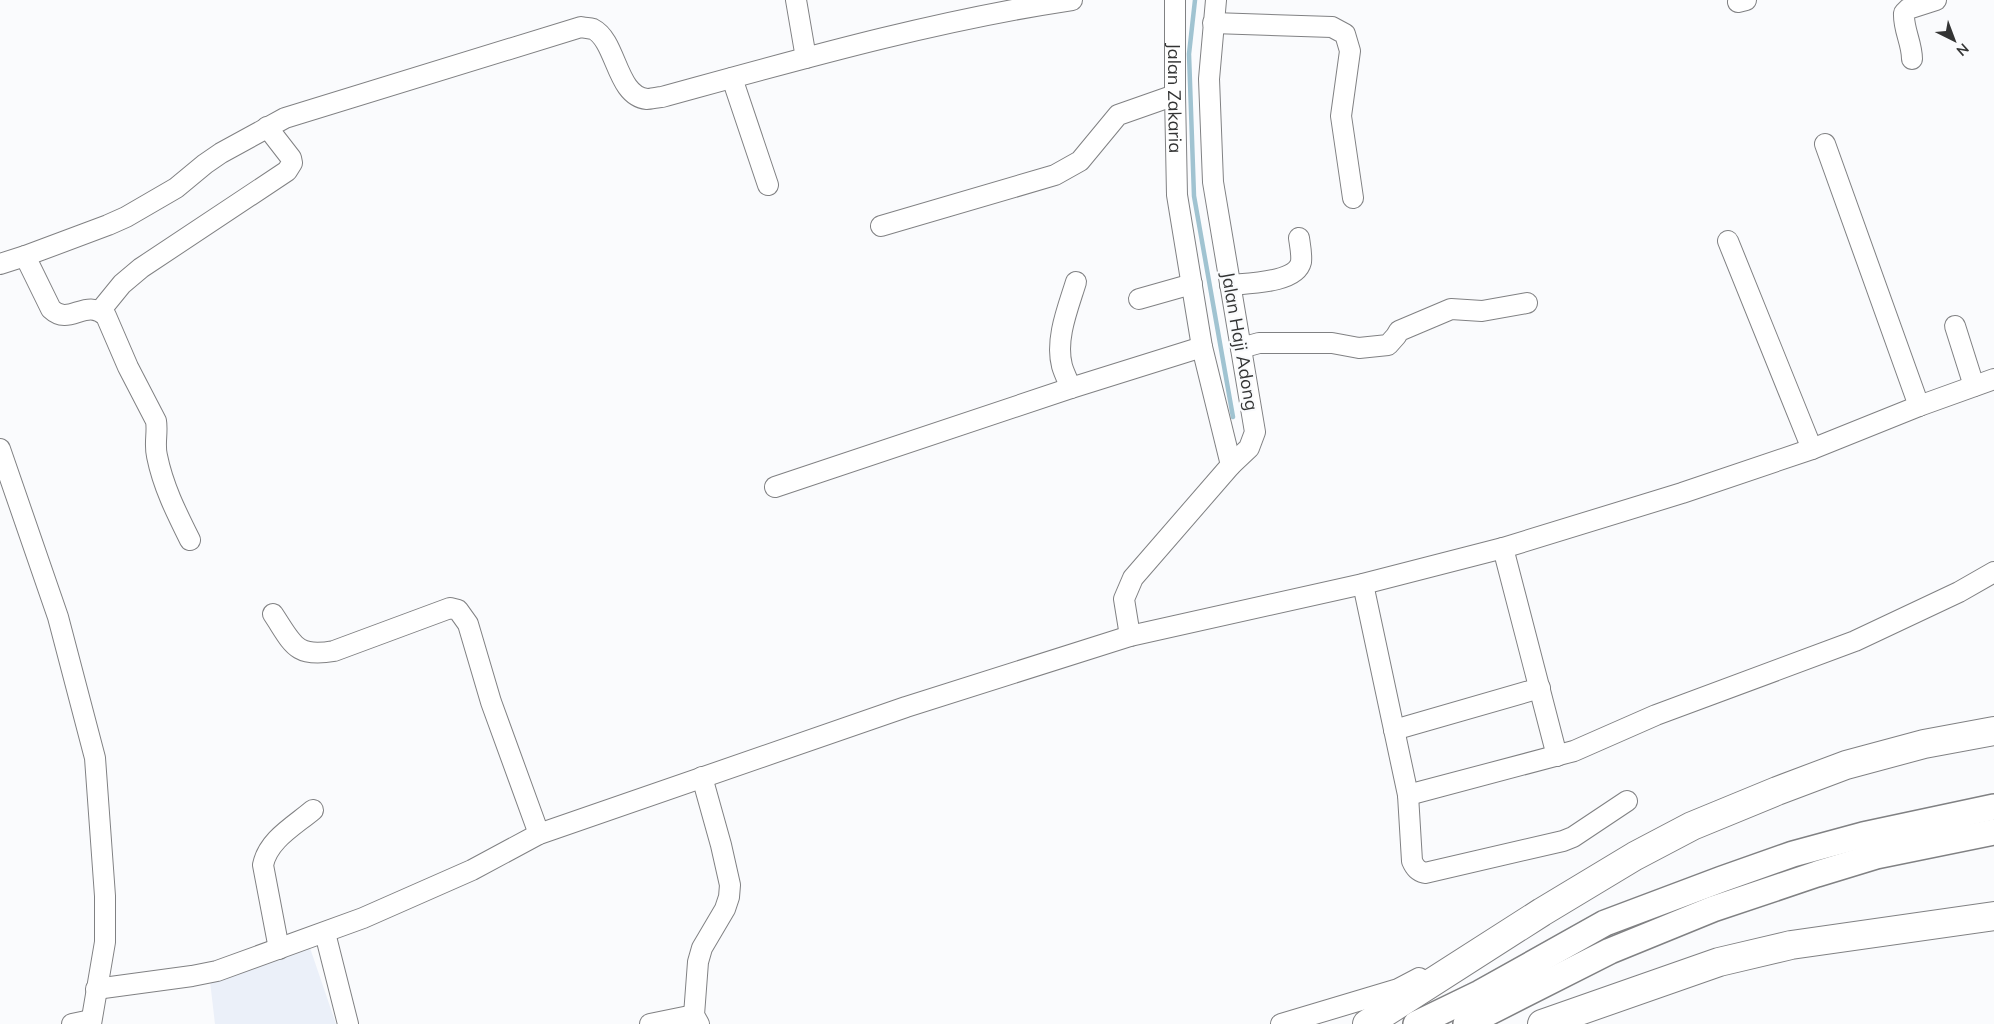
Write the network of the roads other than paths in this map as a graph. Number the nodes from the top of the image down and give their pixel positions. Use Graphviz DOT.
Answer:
graph roads {
  1 [pos="796,0"];
  2 [pos="1072,0"];
  3 [pos="1175,0"];
  4 [pos="1216,0"];
  5 [pos="1936,0"];
  6 [pos="1213,23"];
  7 [pos="806,58"];
  8 [pos="1912,59"];
  9 [pos="732,78"];
  10 [pos="1175,95"];
  11 [pos="267,127"];
  12 [pos="1825,144"];
  13 [pos="768,185"];
  14 [pos="1353,198"];
  15 [pos="881,226"];
  16 [pos="1299,238"];
  17 [pos="1728,241"];
  18 [pos="25,256"];
  19 [pos="0,264"];
  20 [pos="1076,282"];
  21 [pos="1192,284"];
  22 [pos="1230,286"];
  23 [pos="1139,299"];
  24 [pos="1527,303"];
  25 [pos="100,311"];
  26 [pos="1955,326"];
  27 [pos="1202,347"];
  28 [pos="1241,348"];
  29 [pos="1994,379"];
  30 [pos="1974,386"];
  31 [pos="1071,388"];
  32 [pos="1919,406"];
  33 [pos="0,449"];
  34 [pos="1812,449"];
  35 [pos="1231,465"];
  36 [pos="775,487"];
  37 [pos="190,540"];
  38 [pos="1503,548"];
  39 [pos="1994,572"];
  40 [pos="1363,584"];
  41 [pos="274,614"];
  42 [pos="1130,636"];
  43 [pos="1540,688"];
  44 [pos="1394,730"];
  45 [pos="1994,731"];
  46 [pos="1558,756"];
  47 [pos="702,777"];
  48 [pos="1408,795"];
  49 [pos="1627,801"];
  50 [pos="1994,807"];
  51 [pos="313,810"];
  52 [pos="1994,832"];
  53 [pos="539,834"];
  54 [pos="1542,912"];
  55 [pos="1994,916"];
  56 [pos="325,933"];
  57 [pos="278,949"];
  58 [pos="96,989"];
  59 [pos="697,1019"];
  60 [pos="85,1023"];
  61 [pos="348,1024"];
  62 [pos="650,1024"];
  63 [pos="1281,1024"];
  64 [pos="1367,1024"];
  65 [pos="1416,1024"];
  66 [pos="1466,1024"];
  67 [pos="1542,1024"];
  1 -- 7 [label="street"];
  2 -- 7 [label="street"];
  3 -- 10 [label="street, Jalan Zakaria"];
  4 -- 6 [label="street, Jalan Haji Adong"];
  5 -- 8 [label="street"];
  6 -- 14 [label="street"];
  6 -- 22 [label="street, Jalan Haji Adong"];
  7 -- 9 [label="street"];
  9 -- 11 [label="street"];
  9 -- 13 [label="street"];
  10 -- 15 [label="street"];
  10 -- 21 [label="street, Jalan Zakaria"];
  11 -- 18 [label="street"];
  11 -- 25 [label="street"];
  12 -- 32 [label="street"];
  16 -- 22 [label="street"];
  17 -- 34 [label="street"];
  18 -- 19 [label="street"];
  18 -- 25 [label="street"];
  20 -- 31 [label="street"];
  21 -- 23 [label="street"];
  21 -- 27 [label="street, Jalan Zakaria"];
  22 -- 28 [label="street, Jalan Haji Adong"];
  24 -- 28 [label="street"];
  25 -- 37 [label="street"];
  26 -- 30 [label="street"];
  27 -- 31 [label="street"];
  27 -- 35 [label="street, Jalan Zakaria"];
  28 -- 35 [label="street, Jalan Haji Adong"];
  29 -- 30 [label="street"];
  30 -- 32 [label="street"];
  31 -- 36 [label="street"];
  32 -- 34 [label="street"];
  33 -- 58 [label="street"];
  34 -- 38 [label="street"];
  35 -- 42 [label="street, Jalan Haji Adong"];
  38 -- 40 [label="street"];
  38 -- 43 [label="street"];
  39 -- 46 [label="street"];
  40 -- 42 [label="street"];
  40 -- 44 [label="street"];
  41 -- 53 [label="street"];
  42 -- 47 [label="street"];
  43 -- 44 [label="street"];
  43 -- 46 [label="street"];
  44 -- 48 [label="street"];
  45 -- 54 [label="highway"];
  46 -- 48 [label="street"];
  47 -- 53 [label="street"];
  47 -- 59 [label="street"];
  48 -- 49 [label="street"];
  50 -- 65 [label="main road"];
  51 -- 57 [label="street"];
  52 -- 66 [label="main road"];
  53 -- 56 [label="street"];
  54 -- 63 [label="street"];
  54 -- 64 [label="highway"];
  55 -- 67 [label="highway"];
  56 -- 57 [label="street"];
  56 -- 61 [label="street"];
  57 -- 58 [label="street"];
  58 -- 60 [label="street"];
  59 -- 62 [label="street"];
}
